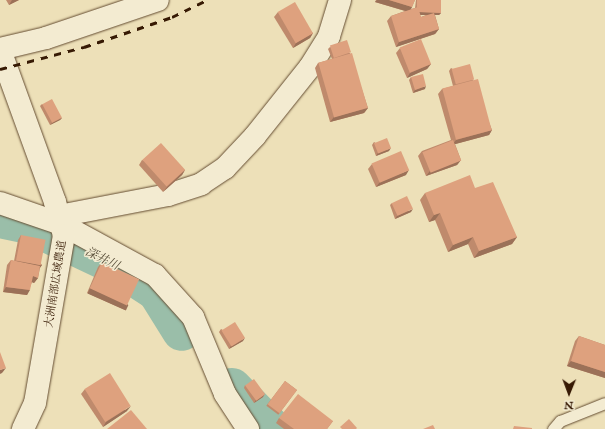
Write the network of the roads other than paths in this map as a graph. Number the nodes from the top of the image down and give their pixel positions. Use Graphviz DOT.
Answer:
graph roads {
  1 [pos="158,0"];
  2 [pos="340,0"];
  3 [pos="0,50"];
  4 [pos="0,203"];
  5 [pos="62,231"];
  6 [pos="605,403"];
  7 [pos="23,429"];
  8 [pos="248,429"];
  9 [pos="553,429"];
  1 -- 3 [label="street"];
  2 -- 5 [label="street"];
  3 -- 5 [label="street, 大洲南部広域農道"];
  4 -- 5 [label="street"];
  5 -- 7 [label="street, 大洲南部広域農道"];
  5 -- 8 [label="street"];
  6 -- 9 [label="lane"];
}
